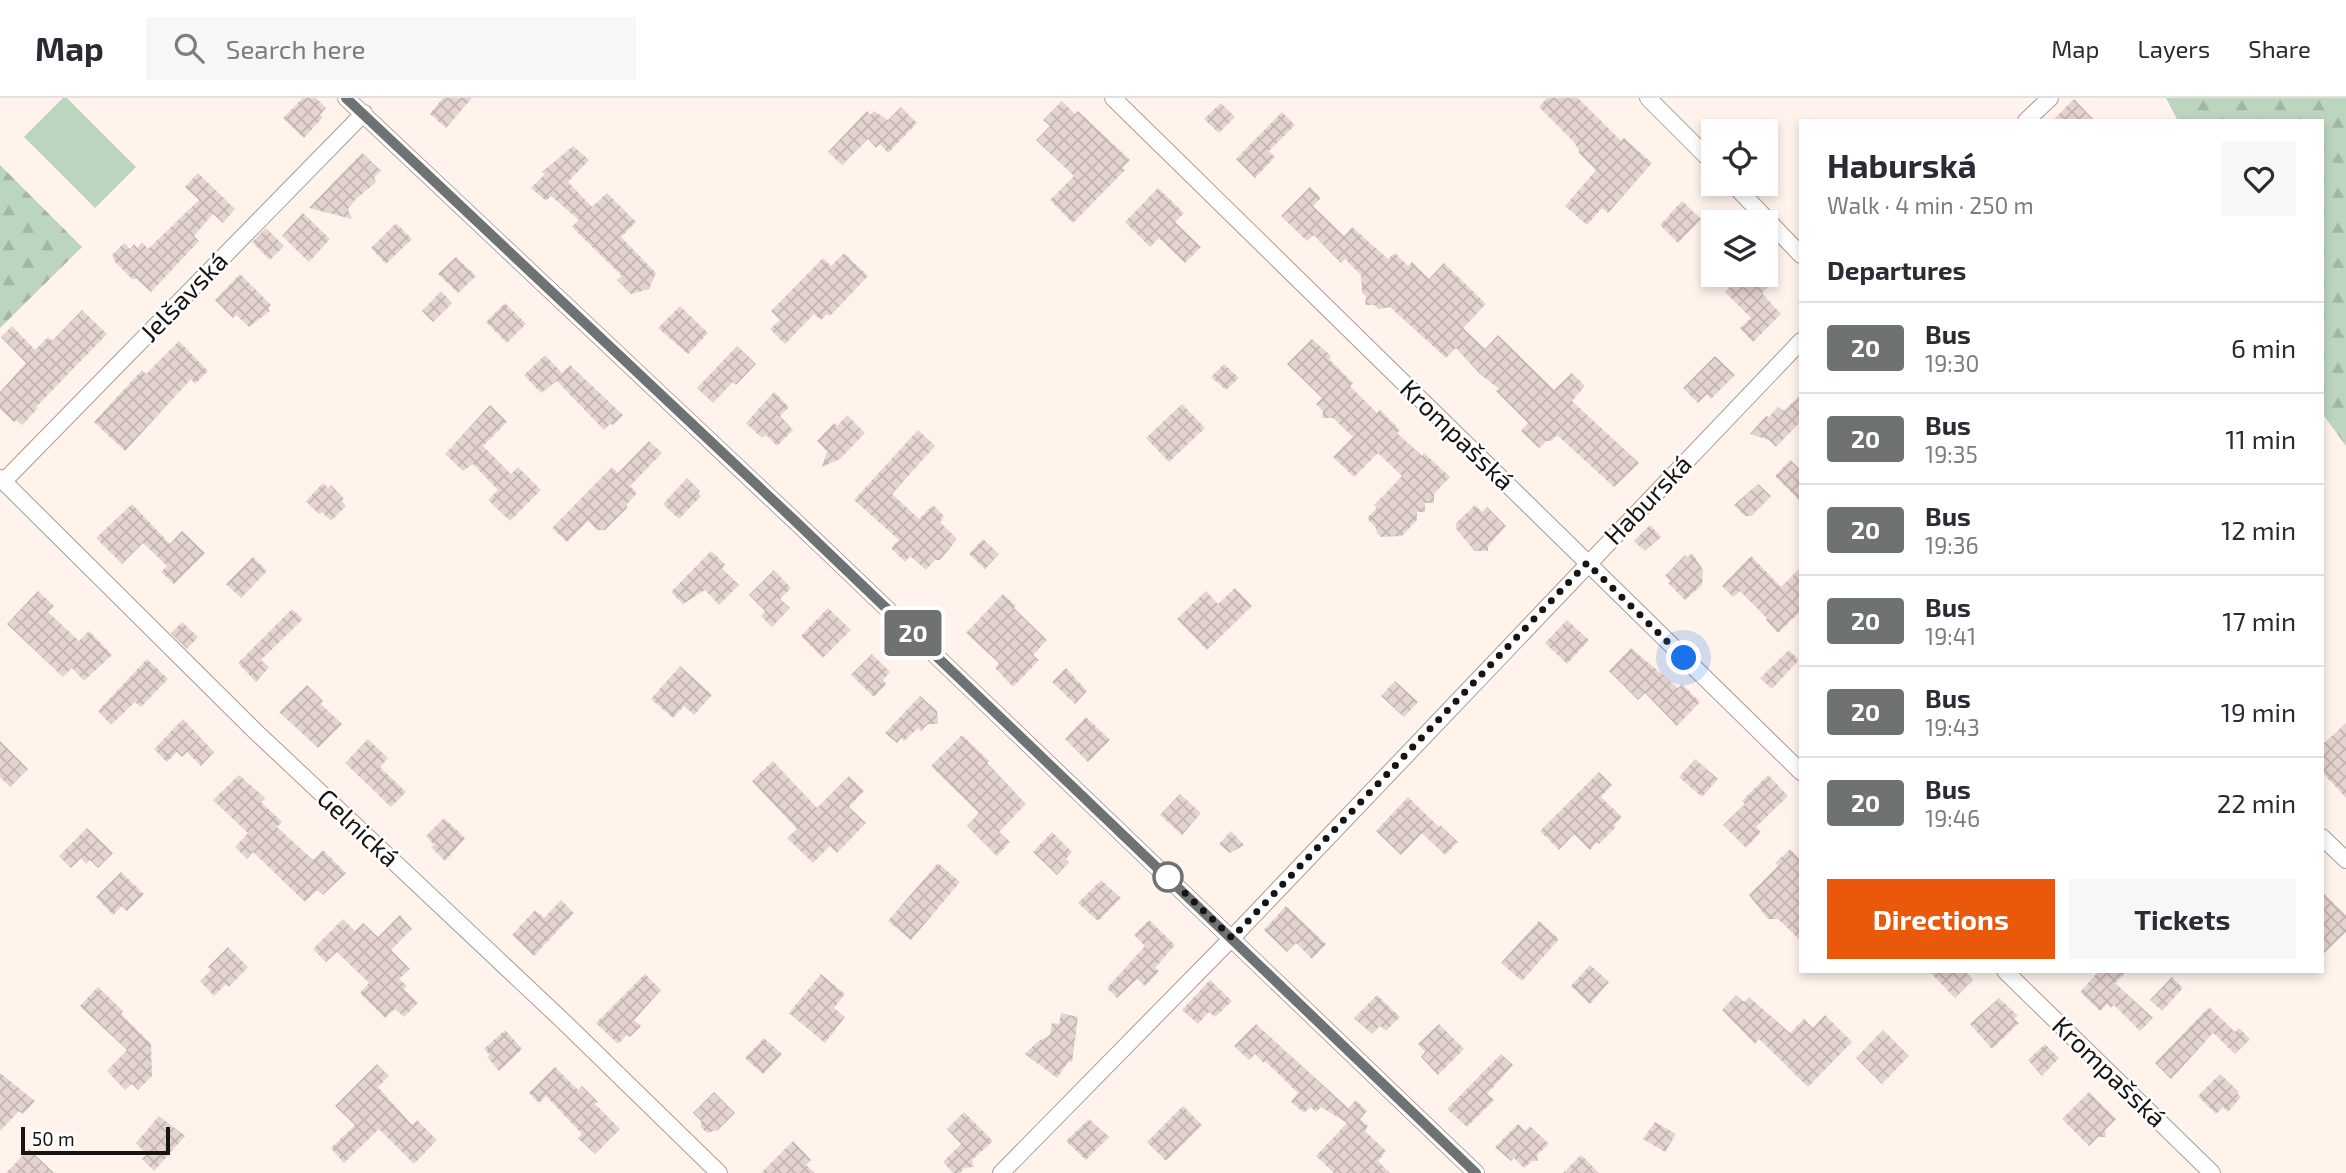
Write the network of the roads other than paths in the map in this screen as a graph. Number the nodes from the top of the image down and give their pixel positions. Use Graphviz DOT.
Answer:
graph roads {
  1 [pos="346,98"];
  2 [pos="1113,98"];
  3 [pos="1648,98"];
  4 [pos="2050,98"];
  5 [pos="364,113"];
  6 [pos="2028,119"];
  7 [pos="1701,151"];
  8 [pos="1744,196"];
  9 [pos="1799,253"];
  10 [pos="1799,343"];
  11 [pos="2,480"];
  12 [pos="1587,563"];
  13 [pos="1799,770"];
  14 [pos="2324,839"];
  15 [pos="2346,860"];
  16 [pos="1232,938"];
  17 [pos="2007,973"];
  18 [pos="719,1173"];
  19 [pos="1001,1173"];
  20 [pos="1476,1173"];
  21 [pos="2212,1173"];
  1 -- 5 [label="street"];
  2 -- 12 [label="street, Krompašská"];
  3 -- 7 [label="street"];
  4 -- 6 [label="street"];
  5 -- 11 [label="street, Jelšavská"];
  5 -- 16 [label="street"];
  8 -- 9 [label="street"];
  10 -- 12 [label="street, Haburská"];
  11 -- 18 [label="street, Gelnická"];
  12 -- 13 [label="street, Krompašská"];
  12 -- 16 [label="street, Haburská"];
  14 -- 15 [label="street"];
  16 -- 19 [label="street, Haburská"];
  16 -- 20 [label="street"];
  17 -- 21 [label="street, Krompašská"];
}
